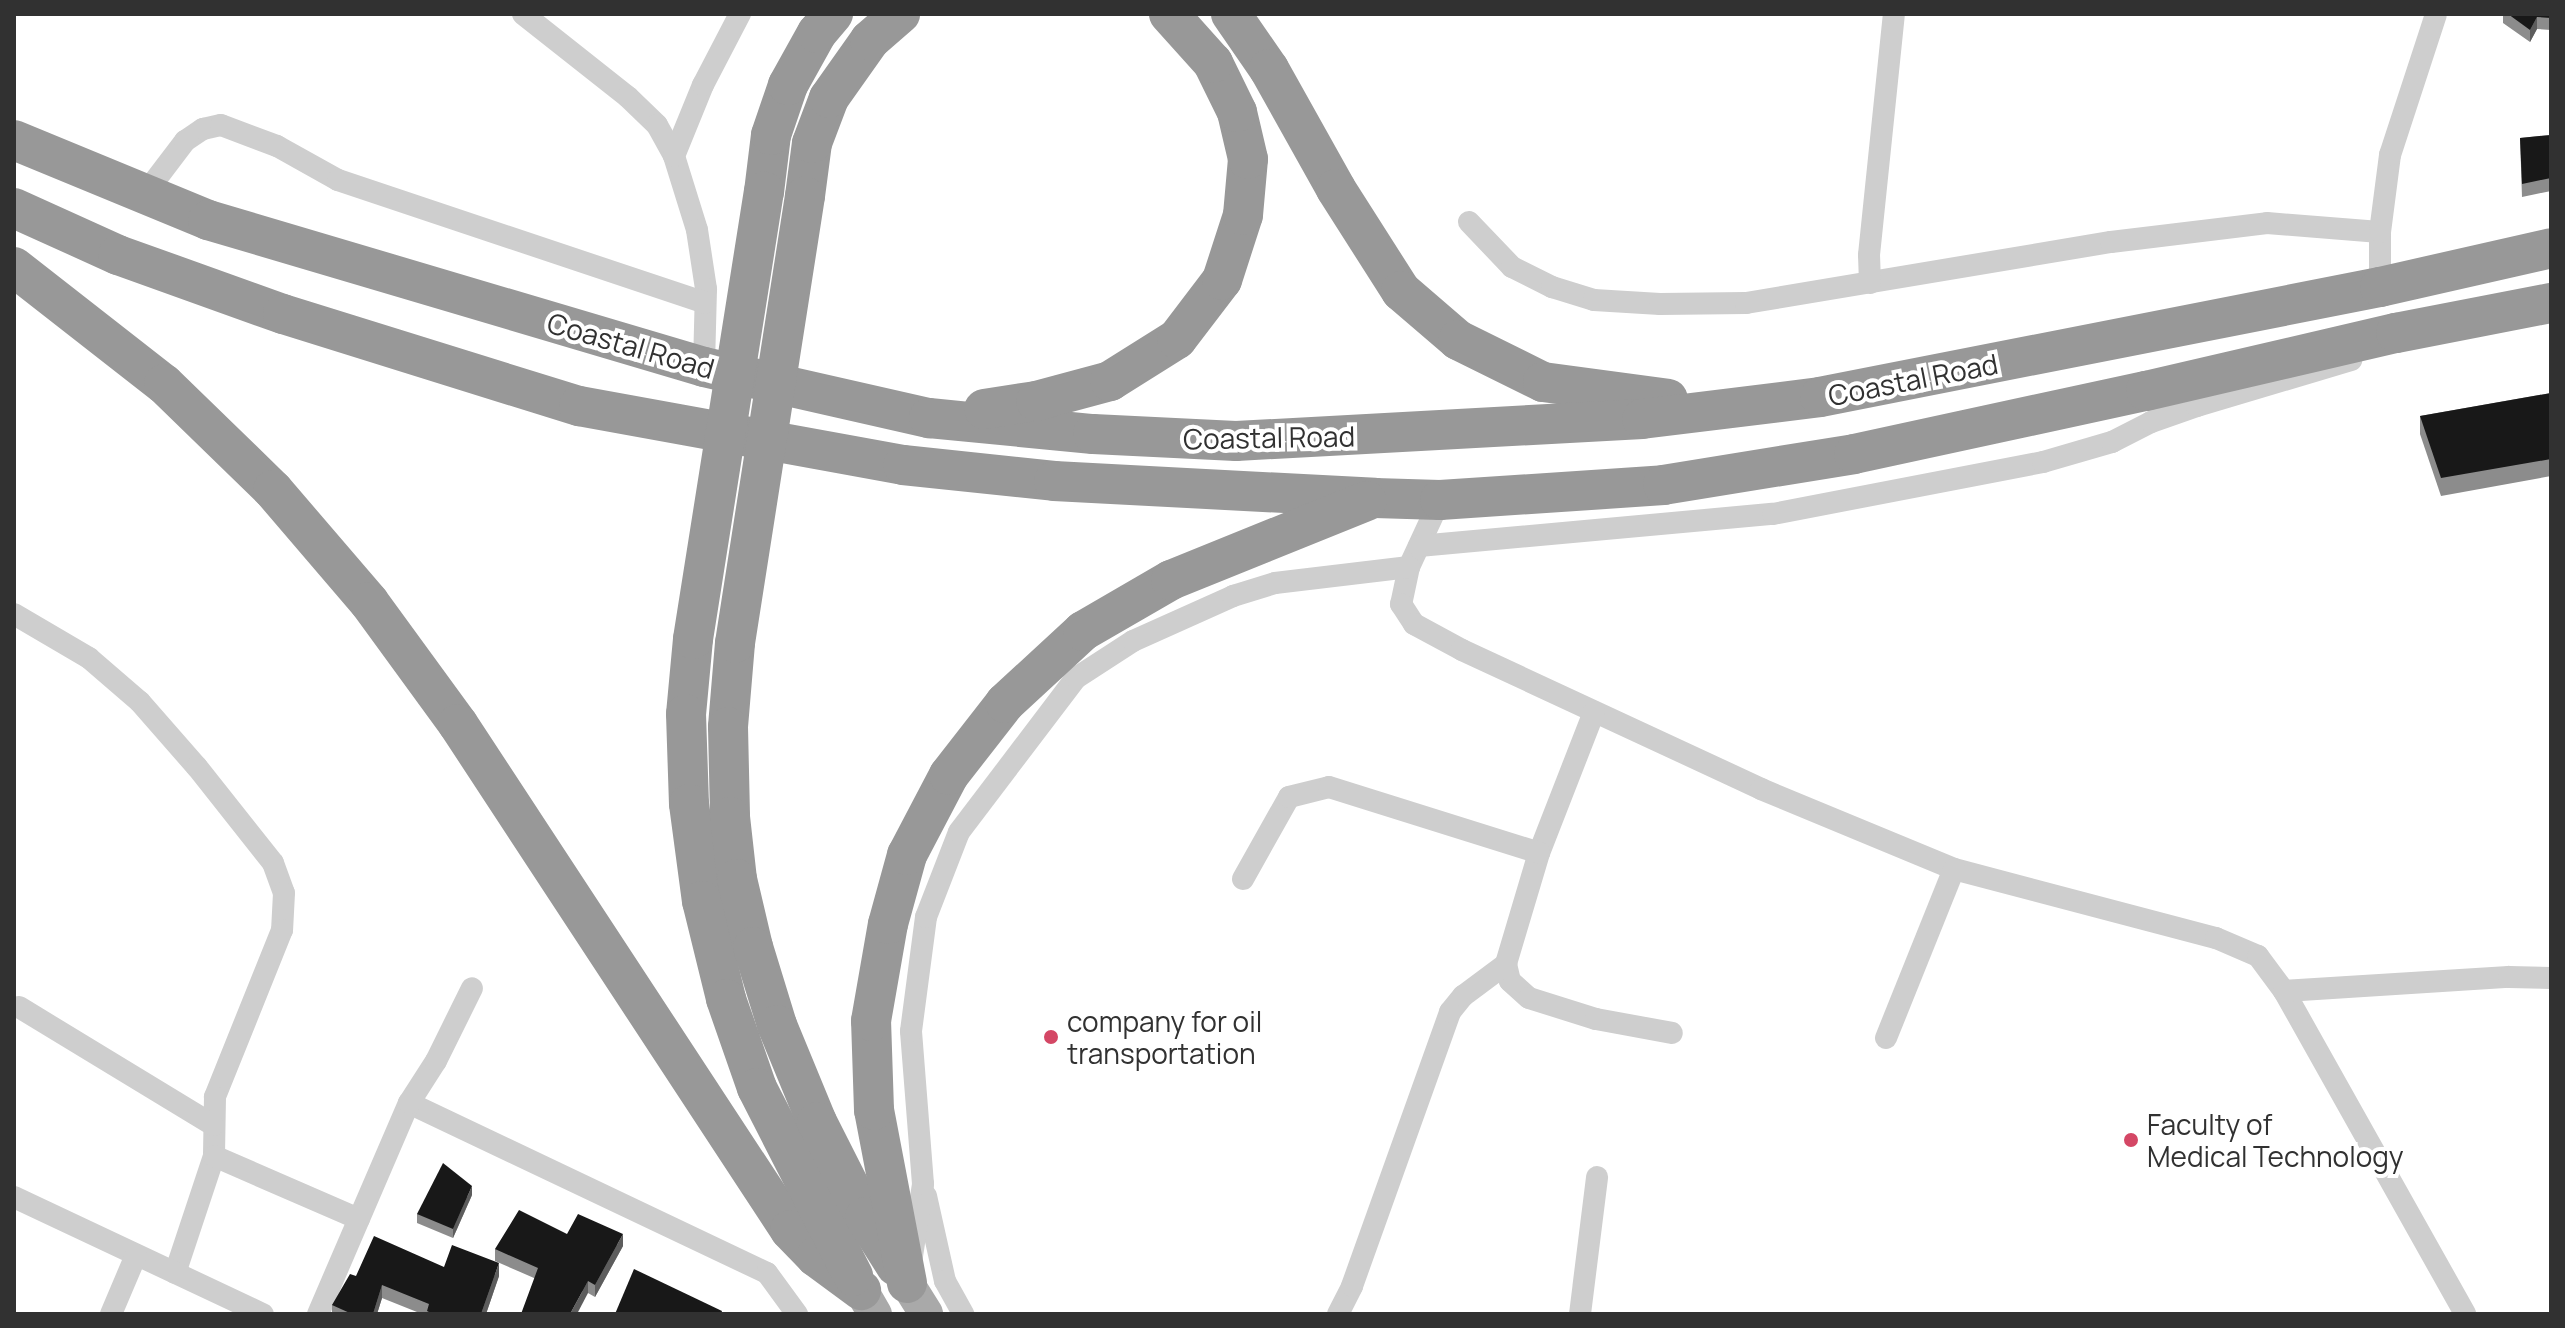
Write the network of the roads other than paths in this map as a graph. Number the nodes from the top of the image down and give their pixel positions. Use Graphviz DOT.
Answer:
graph roads {
  1 [pos="740,14"];
  2 [pos="833,14"];
  3 [pos="900,14"];
  4 [pos="1169,14"];
  5 [pos="1231,14"];
  6 [pos="1894,14"];
  7 [pos="2436,14"];
  8 [pos="540,19"];
  9 [pos="14,140"];
  10 [pos="674,156"];
  11 [pos="144,195"];
  12 [pos="14,208"];
  13 [pos="1469,222"];
  14 [pos="2380,232"];
  15 [pos="2551,248"];
  16 [pos="14,267"];
  17 [pos="1870,283"];
  18 [pos="2380,287"];
  19 [pos="705,303"];
  20 [pos="2551,303"];
  21 [pos="2396,333"];
  22 [pos="704,367"];
  23 [pos="1820,397"];
  24 [pos="929,418"];
  25 [pos="1375,498"];
  26 [pos="1440,500"];
  27 [pos="1419,546"];
  28 [pos="1409,567"];
  29 [pos="14,614"];
  30 [pos="1594,712"];
  31 [pos="1539,853"];
  32 [pos="1954,869"];
  33 [pos="1243,879"];
  34 [pos="1506,964"];
  35 [pos="2551,978"];
  36 [pos="472,988"];
  37 [pos="2284,991"];
  38 [pos="19,1007"];
  39 [pos="1672,1033"];
  40 [pos="1886,1038"];
  41 [pos="409,1103"];
  42 [pos="213,1125"];
  43 [pos="214,1156"];
  44 [pos="1597,1177"];
  45 [pos="923,1184"];
  46 [pos="14,1197"];
  47 [pos="359,1219"];
  48 [pos="136,1255"];
  49 [pos="175,1273"];
  50 [pos="916,1298"];
  51 [pos="868,1302"];
  52 [pos="111,1314"];
  53 [pos="263,1314"];
  54 [pos="318,1314"];
  55 [pos="797,1314"];
  56 [pos="963,1314"];
  57 [pos="1338,1314"];
  58 [pos="1580,1314"];
  59 [pos="2465,1314"];
  1 -- 10 [label="street"];
  2 -- 51 [label="highway, bridge"];
  3 -- 50 [label="highway, bridge"];
  4 -- 24 [label="highway"];
  5 -- 23 [label="highway"];
  6 -- 17 [label="street"];
  7 -- 14 [label="street"];
  8 -- 10 [label="street"];
  9 -- 11 [label="highway, Coastal Road"];
  10 -- 19 [label="street"];
  11 -- 19 [label="street"];
  11 -- 22 [label="highway, Coastal Road"];
  12 -- 25 [label="highway, Coastal Road"];
  13 -- 17 [label="street"];
  14 -- 17 [label="street"];
  14 -- 18 [label="street"];
  15 -- 18 [label="highway, Coastal Road"];
  16 -- 51 [label="highway"];
  18 -- 23 [label="highway, Coastal Road"];
  19 -- 22 [label="street"];
  20 -- 21 [label="highway, Coastal Road"];
  21 -- 26 [label="highway, Coastal Road"];
  21 -- 27 [label="street"];
  22 -- 24 [label="highway, Coastal Road"];
  23 -- 24 [label="highway, Coastal Road"];
  25 -- 26 [label="highway, Coastal Road"];
  25 -- 50 [label="highway"];
  26 -- 27 [label="street"];
  27 -- 28 [label="street"];
  28 -- 30 [label="street"];
  28 -- 45 [label="street"];
  29 -- 42 [label="street"];
  30 -- 31 [label="street"];
  30 -- 32 [label="street"];
  31 -- 33 [label="street"];
  31 -- 34 [label="street"];
  32 -- 37 [label="street"];
  32 -- 40 [label="street"];
  34 -- 39 [label="street"];
  34 -- 57 [label="street"];
  35 -- 37 [label="street"];
  36 -- 41 [label="street"];
  37 -- 59 [label="street"];
  38 -- 42 [label="street"];
  41 -- 47 [label="street"];
  41 -- 55 [label="street"];
  42 -- 43 [label="street"];
  43 -- 47 [label="street"];
  43 -- 49 [label="street"];
  44 -- 58 [label="street"];
  45 -- 50 [label="street"];
  45 -- 56 [label="street"];
  46 -- 48 [label="street"];
  47 -- 54 [label="street"];
  48 -- 49 [label="street"];
  48 -- 52 [label="street"];
  49 -- 53 [label="street"];
}
